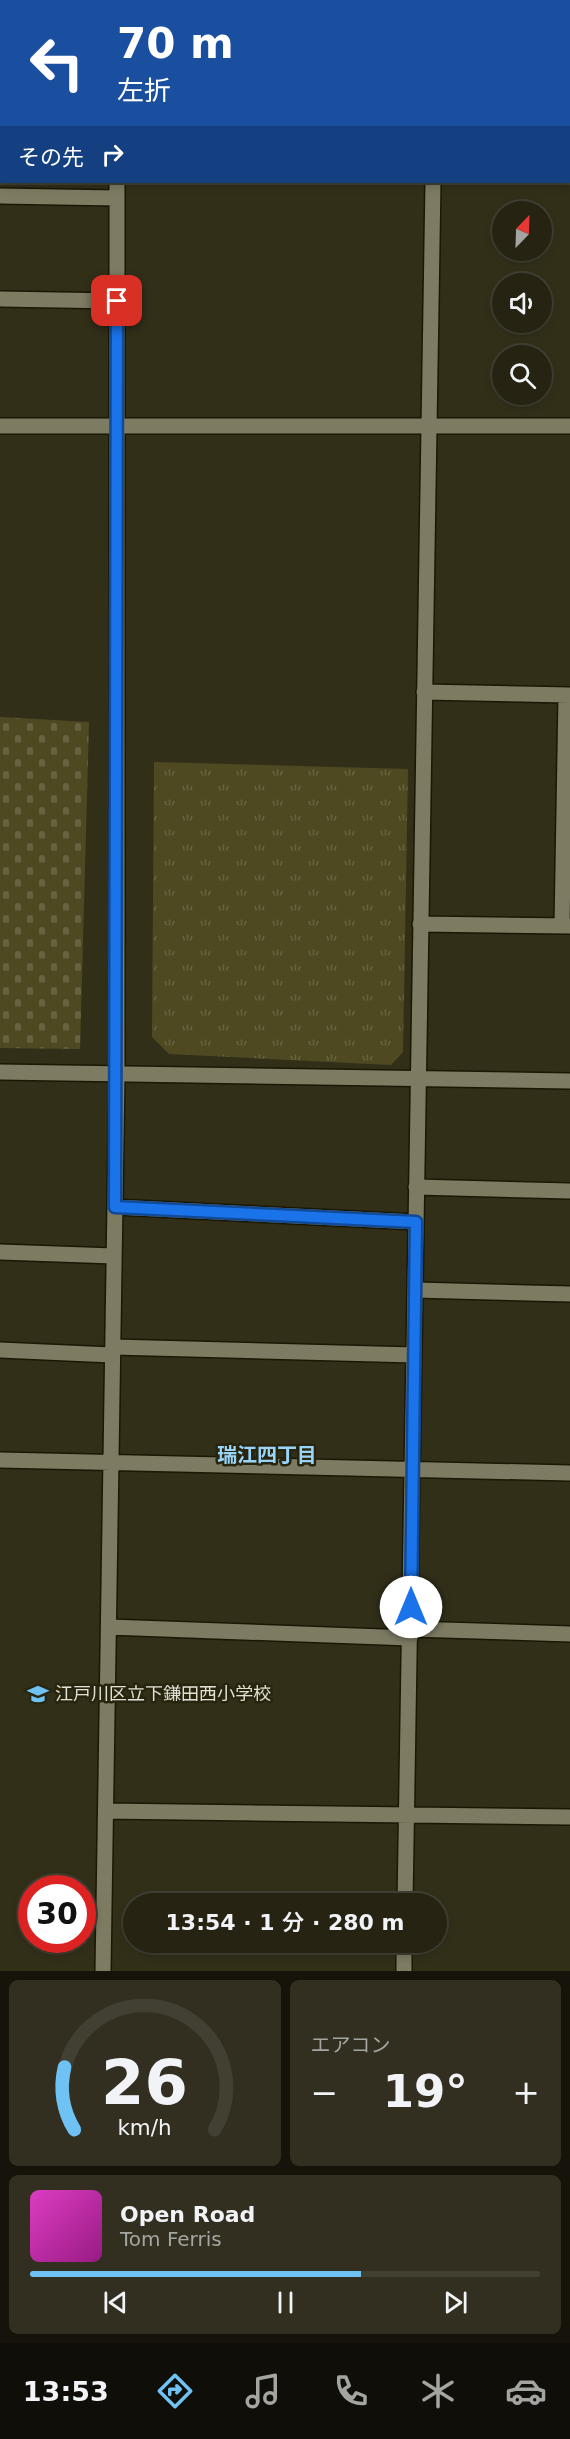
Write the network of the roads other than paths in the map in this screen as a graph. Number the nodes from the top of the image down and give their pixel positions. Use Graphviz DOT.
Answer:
graph roads {
  1 [pos="117,183"];
  2 [pos="433,183"];
  3 [pos="0,196"];
  4 [pos="117,198"];
  5 [pos="0,299"];
  6 [pos="117,301"];
  7 [pos="0,426"];
  8 [pos="428,426"];
  9 [pos="570,426"];
  10 [pos="117,427"];
  11 [pos="424,692"];
  12 [pos="568,695"];
  13 [pos="420,924"];
  14 [pos="566,926"];
  15 [pos="0,1072"];
  16 [pos="117,1075"];
  17 [pos="418,1079"];
  18 [pos="570,1081"];
  19 [pos="416,1187"];
  20 [pos="570,1191"];
  21 [pos="115,1207"];
  22 [pos="416,1222"];
  23 [pos="0,1252"];
  24 [pos="114,1256"];
  25 [pos="415,1290"];
  26 [pos="570,1294"];
  27 [pos="0,1350"];
  28 [pos="113,1351"];
  29 [pos="414,1355"];
  30 [pos="0,1460"];
  31 [pos="111,1463"];
  32 [pos="412,1470"];
  33 [pos="570,1473"];
  34 [pos="109,1627"];
  35 [pos="410,1633"];
  36 [pos="570,1634"];
  37 [pos="106,1811"];
  38 [pos="406,1815"];
  39 [pos="570,1817"];
  40 [pos="405,1893"];
  41 [pos="404,1953"];
  42 [pos="103,1971"];
  43 [pos="404,1971"];
  1 -- 4 [label="street"];
  2 -- 8 [label="street"];
  3 -- 4 [label="street"];
  4 -- 6 [label="street"];
  5 -- 6 [label="street"];
  6 -- 10 [label="street"];
  7 -- 10 [label="street"];
  8 -- 9 [label="street"];
  8 -- 10 [label="street"];
  8 -- 11 [label="street"];
  10 -- 16 [label="street"];
  11 -- 12 [label="street"];
  11 -- 13 [label="street"];
  12 -- 14 [label="street"];
  13 -- 14 [label="street"];
  13 -- 17 [label="street"];
  15 -- 16 [label="street"];
  16 -- 17 [label="street"];
  16 -- 21 [label="street"];
  17 -- 18 [label="street"];
  17 -- 19 [label="street"];
  19 -- 20 [label="street"];
  19 -- 22 [label="street"];
  21 -- 22 [label="street"];
  21 -- 24 [label="street"];
  22 -- 25 [label="street"];
  23 -- 24 [label="street"];
  24 -- 28 [label="street"];
  25 -- 26 [label="street"];
  25 -- 29 [label="street"];
  27 -- 28 [label="street"];
  28 -- 29 [label="street"];
  28 -- 31 [label="street"];
  29 -- 32 [label="street"];
  30 -- 31 [label="street"];
  31 -- 32 [label="street"];
  31 -- 34 [label="street"];
  32 -- 33 [label="street"];
  32 -- 35 [label="street"];
  34 -- 35 [label="street"];
  34 -- 37 [label="street"];
  35 -- 36 [label="street"];
  35 -- 38 [label="street"];
  37 -- 38 [label="street"];
  37 -- 42 [label="street"];
  38 -- 39 [label="street"];
  38 -- 40 [label="street"];
  41 -- 43 [label="street"];
}
